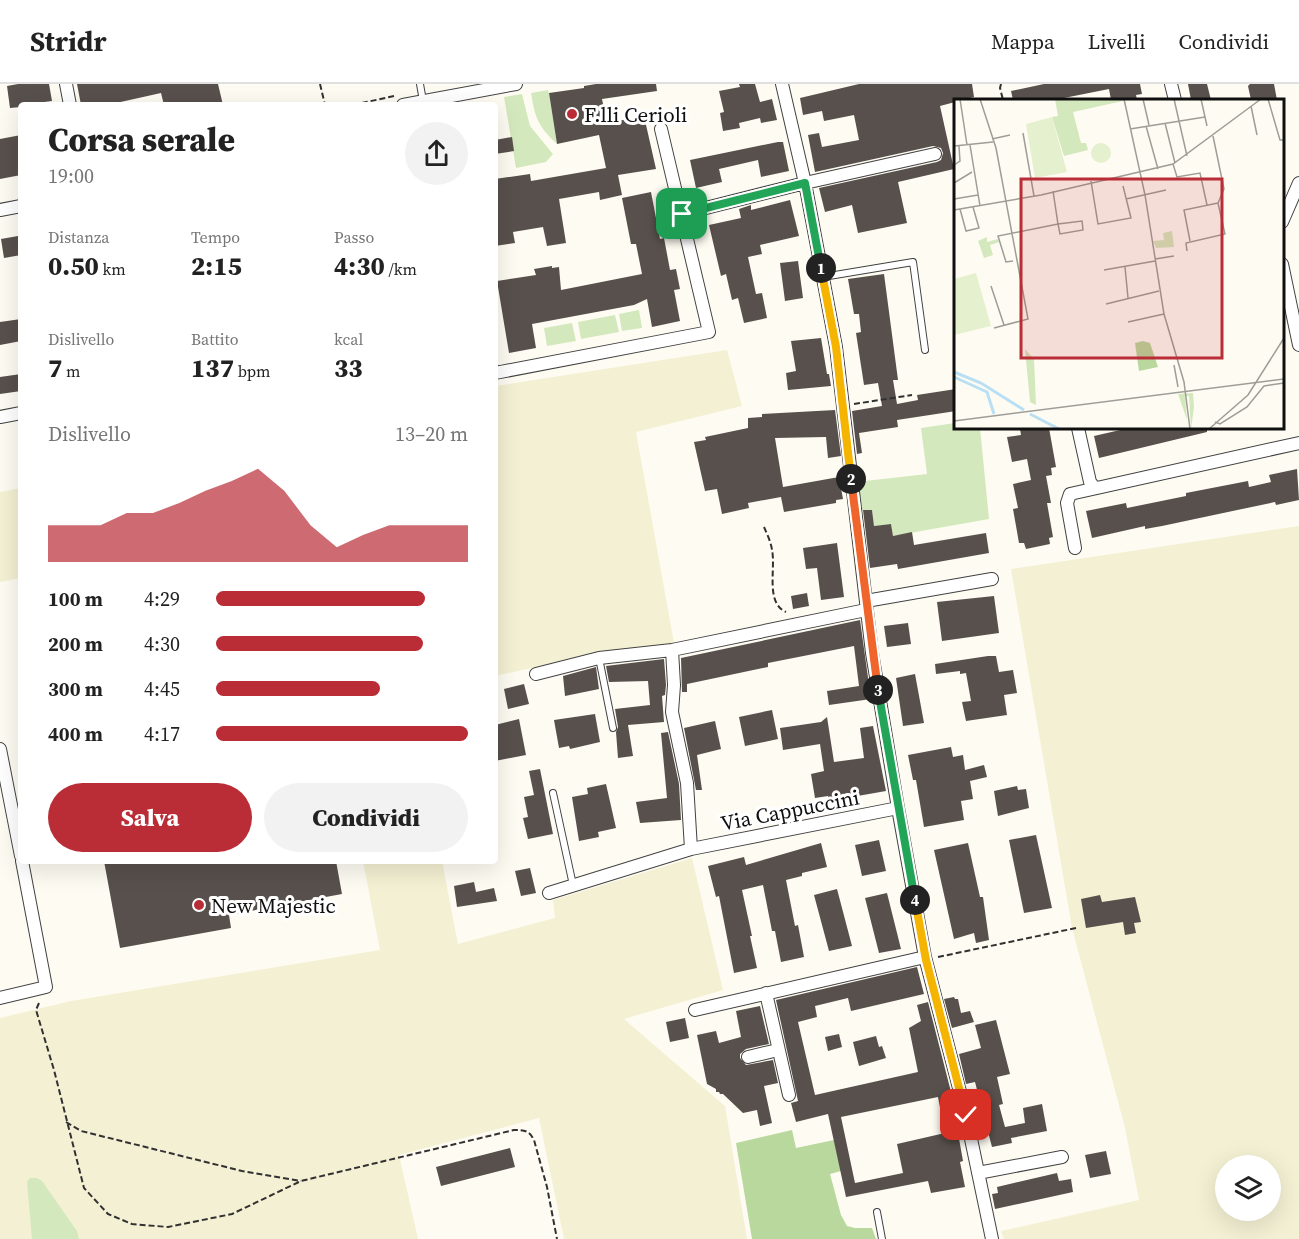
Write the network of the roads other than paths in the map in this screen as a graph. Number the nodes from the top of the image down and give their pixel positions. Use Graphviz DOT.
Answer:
graph roads {
  1 [pos="66,84"];
  2 [pos="420,84"];
  3 [pos="516,84"];
  4 [pos="783,84"];
  5 [pos="1172,84"];
  6 [pos="1175,99"];
  7 [pos="453,100"];
  8 [pos="423,101"];
  9 [pos="69,102"];
  10 [pos="418,102"];
  11 [pos="661,129"];
  12 [pos="935,154"];
  13 [pos="805,183"];
  14 [pos="1299,183"];
  15 [pos="18,207"];
  16 [pos="0,210"];
  17 [pos="682,214"];
  18 [pos="1284,217"];
  19 [pos="1284,274"];
  20 [pos="823,277"];
  21 [pos="1299,345"];
  22 [pos="925,350"];
  23 [pos="498,372"];
  24 [pos="18,414"];
  25 [pos="0,417"];
  26 [pos="1078,429"];
  27 [pos="1299,443"];
  28 [pos="1095,488"];
  29 [pos="1075,548"];
  30 [pos="992,579"];
  31 [pos="866,605"];
  32 [pos="672,650"];
  33 [pos="599,658"];
  34 [pos="536,674"];
  35 [pos="613,728"];
  36 [pos="0,749"];
  37 [pos="553,793"];
  38 [pos="898,808"];
  39 [pos="18,841"];
  40 [pos="691,849"];
  41 [pos="23,864"];
  42 [pos="573,886"];
  43 [pos="549,893"];
  44 [pos="926,958"];
  45 [pos="766,993"];
  46 [pos="0,998"];
  47 [pos="695,1010"];
  48 [pos="778,1050"];
  49 [pos="748,1057"];
  50 [pos="789,1095"];
  51 [pos="1062,1157"];
  52 [pos="978,1173"];
  53 [pos="878,1212"];
  54 [pos="882,1239"];
  55 [pos="992,1239"];
  1 -- 9 [label="street"];
  2 -- 8 [label="lane"];
  3 -- 7 [label="street"];
  4 -- 13 [label="street"];
  5 -- 6 [label="street"];
  7 -- 8 [label="street"];
  8 -- 10 [label="street"];
  11 -- 17 [label="street"];
  12 -- 13 [label="street"];
  13 -- 17 [label="street"];
  13 -- 20 [label="street"];
  14 -- 18 [label="street"];
  15 -- 16 [label="street"];
  17 -- 23 [label="street"];
  19 -- 21 [label="street"];
  20 -- 22 [label="lane"];
  20 -- 31 [label="street"];
  24 -- 25 [label="street"];
  26 -- 28 [label="street"];
  27 -- 28 [label="street"];
  28 -- 29 [label="street"];
  30 -- 31 [label="street"];
  31 -- 32 [label="street"];
  31 -- 38 [label="street"];
  32 -- 33 [label="street"];
  32 -- 40 [label="street, Via Cappuccini"];
  33 -- 34 [label="street"];
  33 -- 35 [label="lane"];
  36 -- 39 [label="street"];
  37 -- 42 [label="lane"];
  38 -- 40 [label="street, Via Cappuccini"];
  38 -- 44 [label="street"];
  40 -- 42 [label="street, Via Cappuccini"];
  41 -- 46 [label="street"];
  42 -- 43 [label="street, Via Cappuccini"];
  44 -- 45 [label="street"];
  44 -- 52 [label="street"];
  45 -- 47 [label="street"];
  45 -- 48 [label="street"];
  48 -- 49 [label="street"];
  48 -- 50 [label="street"];
  51 -- 52 [label="street"];
  52 -- 55 [label="street"];
  53 -- 54 [label="lane"];
}
